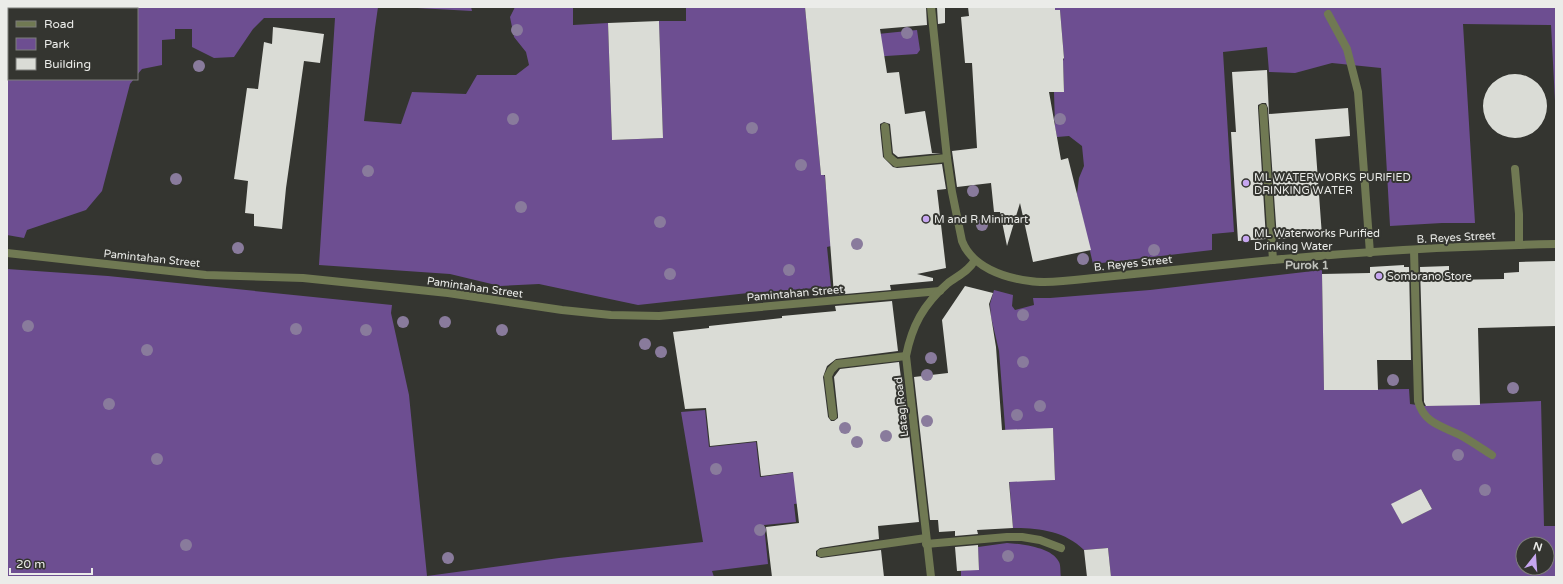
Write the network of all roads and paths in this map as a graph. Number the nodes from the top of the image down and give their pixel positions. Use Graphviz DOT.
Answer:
graph roads {
  1 [pos="931,7"];
  2 [pos="1328,14"];
  3 [pos="1263,108"];
  4 [pos="885,127"];
  5 [pos="947,158"];
  6 [pos="1515,169"];
  7 [pos="1556,244"];
  8 [pos="1519,245"];
  9 [pos="1414,250"];
  10 [pos="7,253"];
  11 [pos="1370,253"];
  12 [pos="975,260"];
  13 [pos="1273,260"];
  14 [pos="940,291"];
  15 [pos="906,356"];
  16 [pos="833,416"];
  17 [pos="1492,455"];
  18 [pos="926,541"];
  19 [pos="1060,548"];
  20 [pos="821,553"];
  21 [pos="931,577"];
  1 -- 5 [label="street, B. Reyes Street"];
  2 -- 11 [label="street"];
  3 -- 13 [label="street"];
  4 -- 5 [label="street"];
  5 -- 12 [label="street, B. Reyes Street"];
  6 -- 8 [label="street"];
  7 -- 8 [label="street, B. Reyes Street"];
  8 -- 9 [label="street, B. Reyes Street"];
  9 -- 11 [label="street, B. Reyes Street"];
  9 -- 17 [label="street"];
  10 -- 14 [label="street, Pamintahan Street"];
  11 -- 13 [label="street, B. Reyes Street"];
  12 -- 13 [label="street, B. Reyes Street"];
  12 -- 14 [label="street, Latag Road"];
  14 -- 15 [label="street, Latag Road"];
  15 -- 16 [label="street"];
  15 -- 18 [label="street, Latag Road"];
  18 -- 19 [label="street"];
  18 -- 20 [label="street"];
  18 -- 21 [label="street, Latag Road"];
}
